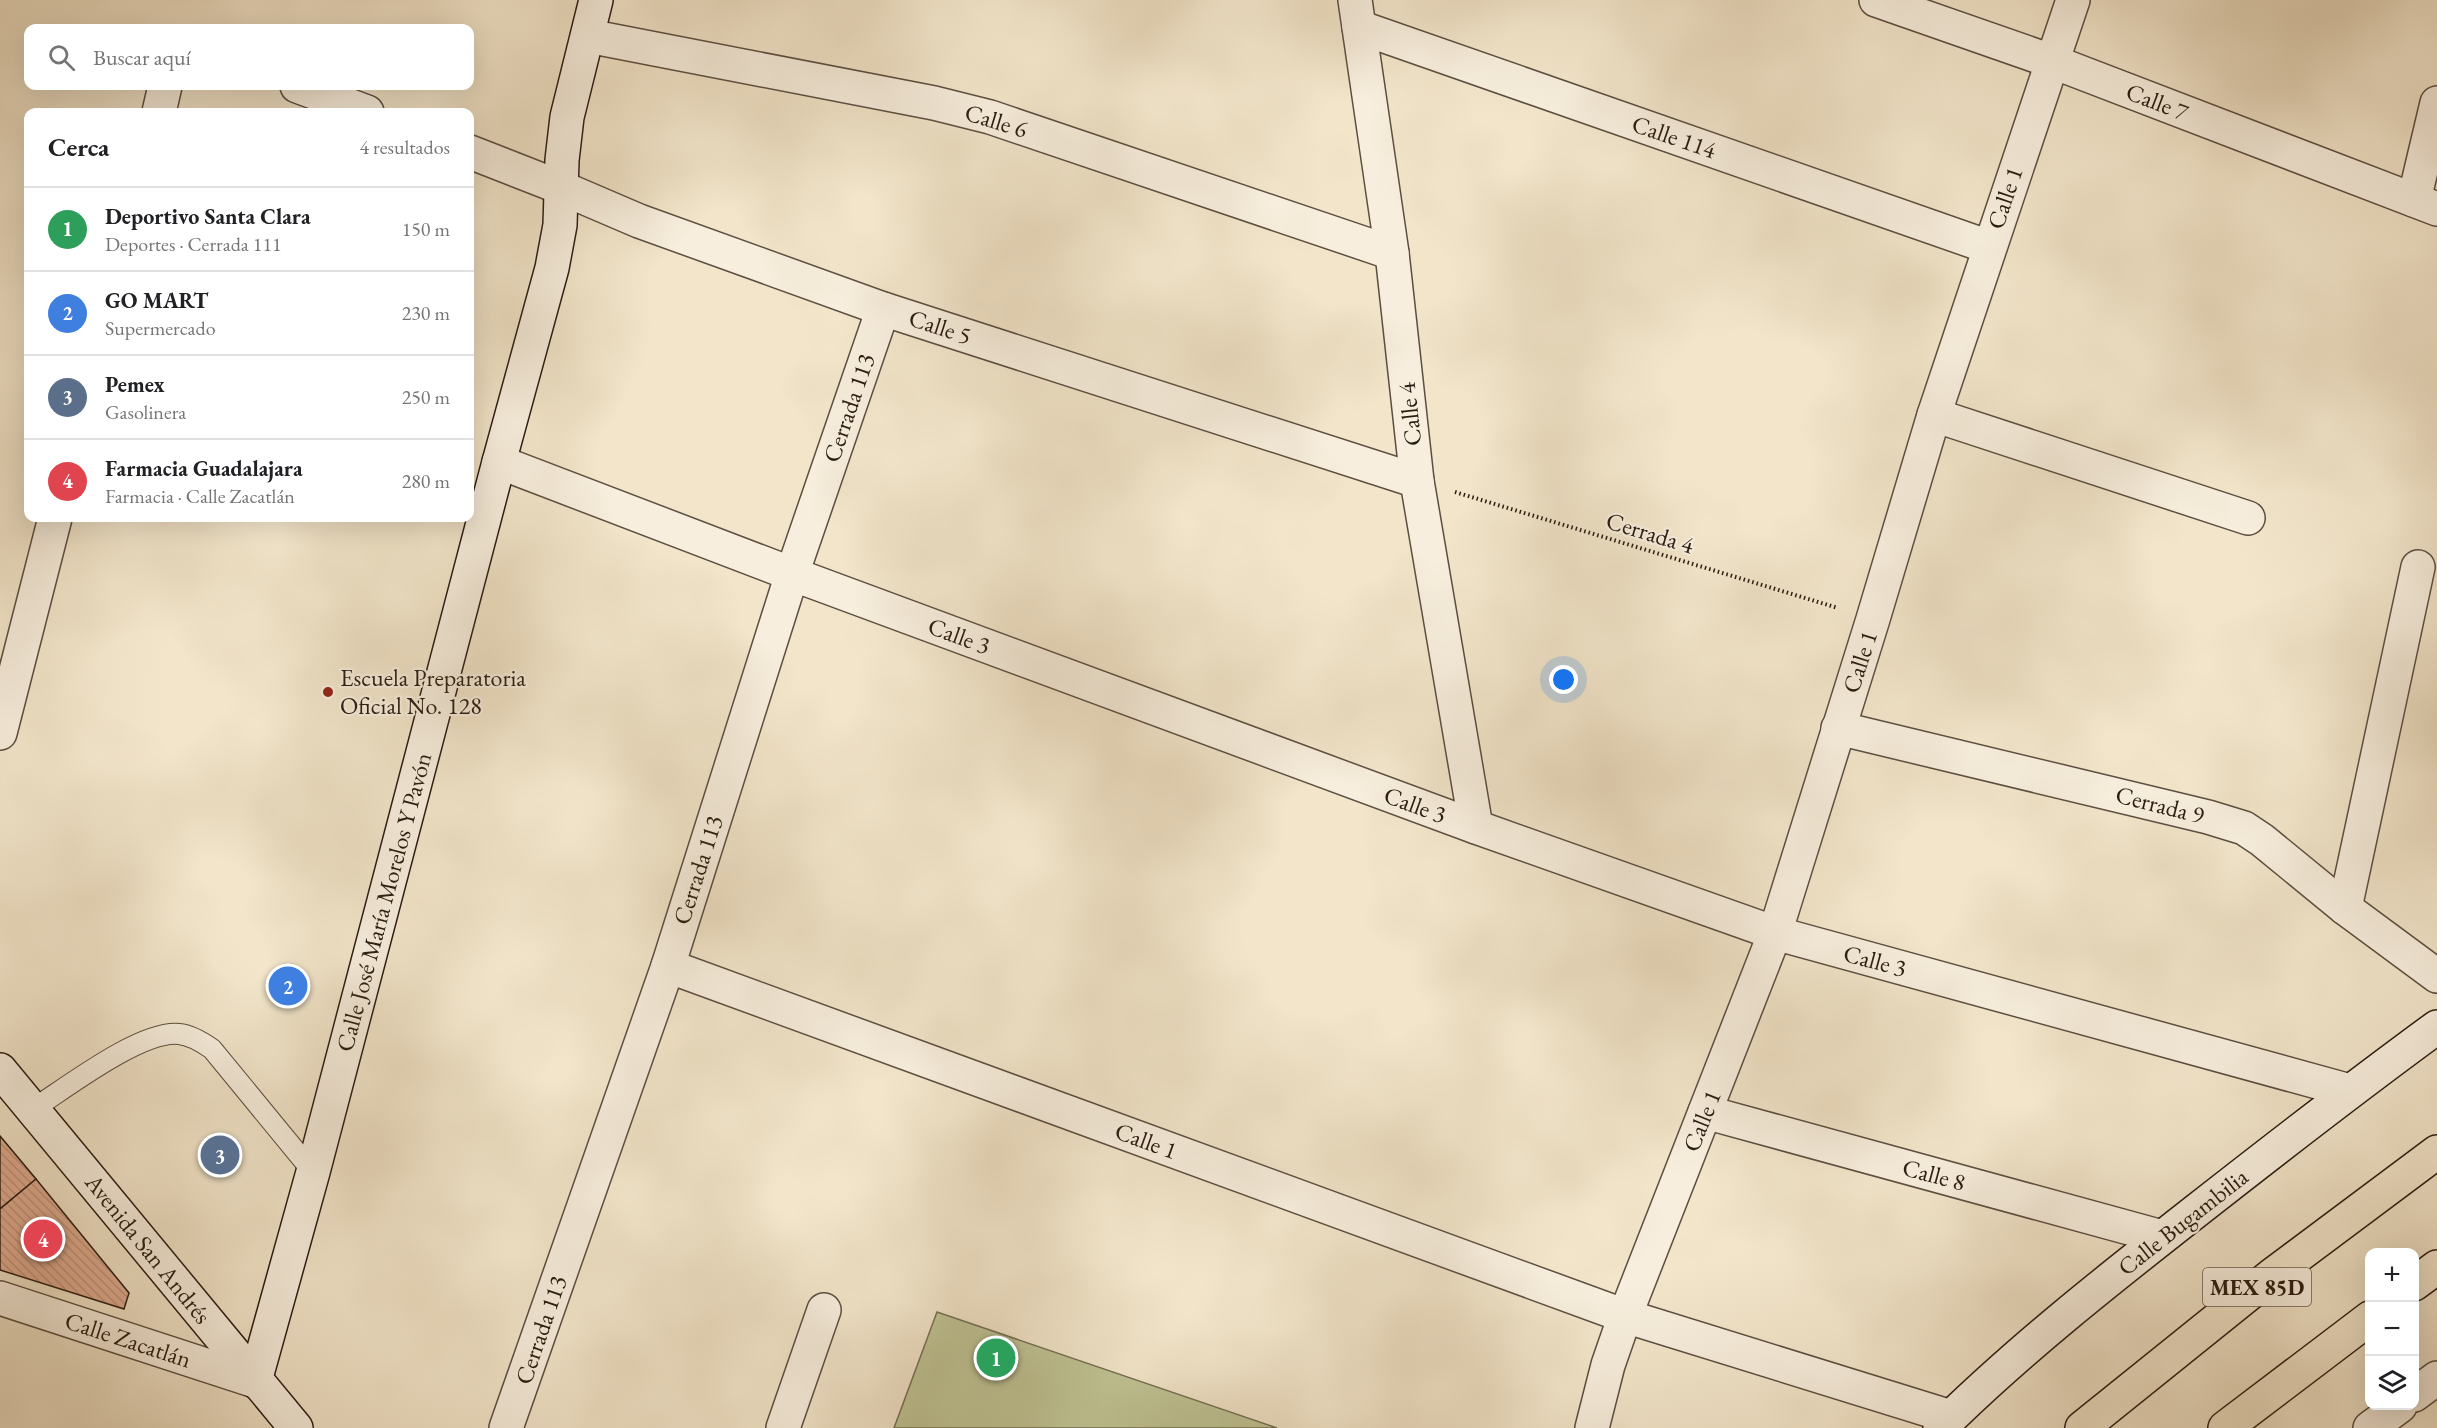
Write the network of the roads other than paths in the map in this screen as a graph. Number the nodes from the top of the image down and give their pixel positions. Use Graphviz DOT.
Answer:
graph roads {
  1 [pos="596,0"];
  2 [pos="1876,0"];
  3 [pos="2073,0"];
  4 [pos="1357,13"];
  5 [pos="588,36"];
  6 [pos="2051,61"];
  7 [pos="164,90"];
  8 [pos="308,90"];
  9 [pos="2437,103"];
  10 [pos="160,108"];
  11 [pos="356,108"];
  12 [pos="474,154"];
  13 [pos="562,188"];
  14 [pos="2426,204"];
  15 [pos="1989,247"];
  16 [pos="1392,253"];
  17 [pos="883,309"];
  18 [pos="1934,415"];
  19 [pos="499,462"];
  20 [pos="1417,481"];
  21 [pos="2248,518"];
  22 [pos="54,522"];
  23 [pos="2418,567"];
  24 [pos="792,574"];
  25 [pos="1838,728"];
  26 [pos="0,733"];
  27 [pos="1476,827"];
  28 [pos="2344,908"];
  29 [pos="1775,933"];
  30 [pos="668,966"];
  31 [pos="2437,976"];
  32 [pos="2437,1027"];
  33 [pos="0,1070"];
  34 [pos="2350,1091"];
  35 [pos="33,1109"];
  36 [pos="1705,1112"];
  37 [pos="2437,1152"];
  38 [pos="313,1172"];
  39 [pos="2162,1237"];
  40 [pos="2437,1267"];
  41 [pos="2419,1281"];
  42 [pos="0,1298"];
  43 [pos="824,1310"];
  44 [pos="1625,1316"];
  45 [pos="2365,1322"];
  46 [pos="2437,1378"];
  47 [pos="255,1381"];
  48 [pos="2419,1392"];
  49 [pos="2395,1410"];
  50 [pos="1946,1422"];
  51 [pos="296,1428"];
  52 [pos="506,1428"];
  53 [pos="783,1428"];
  54 [pos="1592,1428"];
  55 [pos="2082,1428"];
  56 [pos="2225,1428"];
  57 [pos="2370,1428"];
  1 -- 5 [label="street, Calle José María Morelos Y Pavón"];
  2 -- 6 [label="street, Calle 7"];
  3 -- 6 [label="street, Calle 1"];
  4 -- 15 [label="street, Calle 114"];
  4 -- 16 [label="street, Calle 4"];
  5 -- 13 [label="street, Calle José María Morelos Y Pavón"];
  5 -- 16 [label="street, Calle 6"];
  6 -- 14 [label="street, Calle 7"];
  6 -- 15 [label="street, Calle 1"];
  7 -- 10 [label="street"];
  8 -- 11 [label="street"];
  9 -- 14 [label="street"];
  12 -- 13 [label="street, Calle 5"];
  13 -- 17 [label="street, Calle 5"];
  13 -- 19 [label="street, Calle José María Morelos Y Pavón"];
  15 -- 18 [label="street, Calle 1"];
  16 -- 20 [label="street, Calle 4"];
  17 -- 20 [label="street, Calle 5"];
  17 -- 24 [label="street, Cerrada 113"];
  18 -- 21 [label="street"];
  18 -- 25 [label="street, Calle 1"];
  19 -- 24 [label="street, Calle 3"];
  19 -- 38 [label="street, Calle José María Morelos Y Pavón"];
  20 -- 27 [label="street, Calle 4"];
  22 -- 26 [label="street"];
  23 -- 28 [label="street"];
  24 -- 27 [label="street, Calle 3"];
  24 -- 30 [label="street, Cerrada 113"];
  25 -- 28 [label="street, Cerrada 9"];
  25 -- 29 [label="street, Calle 1"];
  27 -- 29 [label="street, Calle 3"];
  28 -- 31 [label="street, Cerrada 9"];
  29 -- 34 [label="street, Calle 3"];
  29 -- 36 [label="street, Calle 1"];
  30 -- 44 [label="street, Calle 1"];
  30 -- 52 [label="street, Cerrada 113"];
  32 -- 34 [label="street, Calle Bugambilia"];
  33 -- 35 [label="street, Avenida San Andrés"];
  34 -- 39 [label="street, Calle Bugambilia"];
  35 -- 38 [label="lane"];
  35 -- 47 [label="street, Avenida San Andrés"];
  36 -- 39 [label="street, Calle 8"];
  36 -- 44 [label="street, Calle 1"];
  37 -- 55 [label="highway, MEX 85D"];
  38 -- 47 [label="street, Calle José María Morelos Y Pavón"];
  39 -- 50 [label="street, Calle Bugambilia"];
  40 -- 41 [label="highway"];
  42 -- 47 [label="street, Calle Zacatlán"];
  43 -- 53 [label="street"];
  44 -- 50 [label="street, Calle 1"];
  44 -- 54 [label="street"];
  45 -- 56 [label="highway"];
  46 -- 48 [label="street"];
  47 -- 51 [label="street, Avenida San Andrés"];
  49 -- 57 [label="street"];
}
